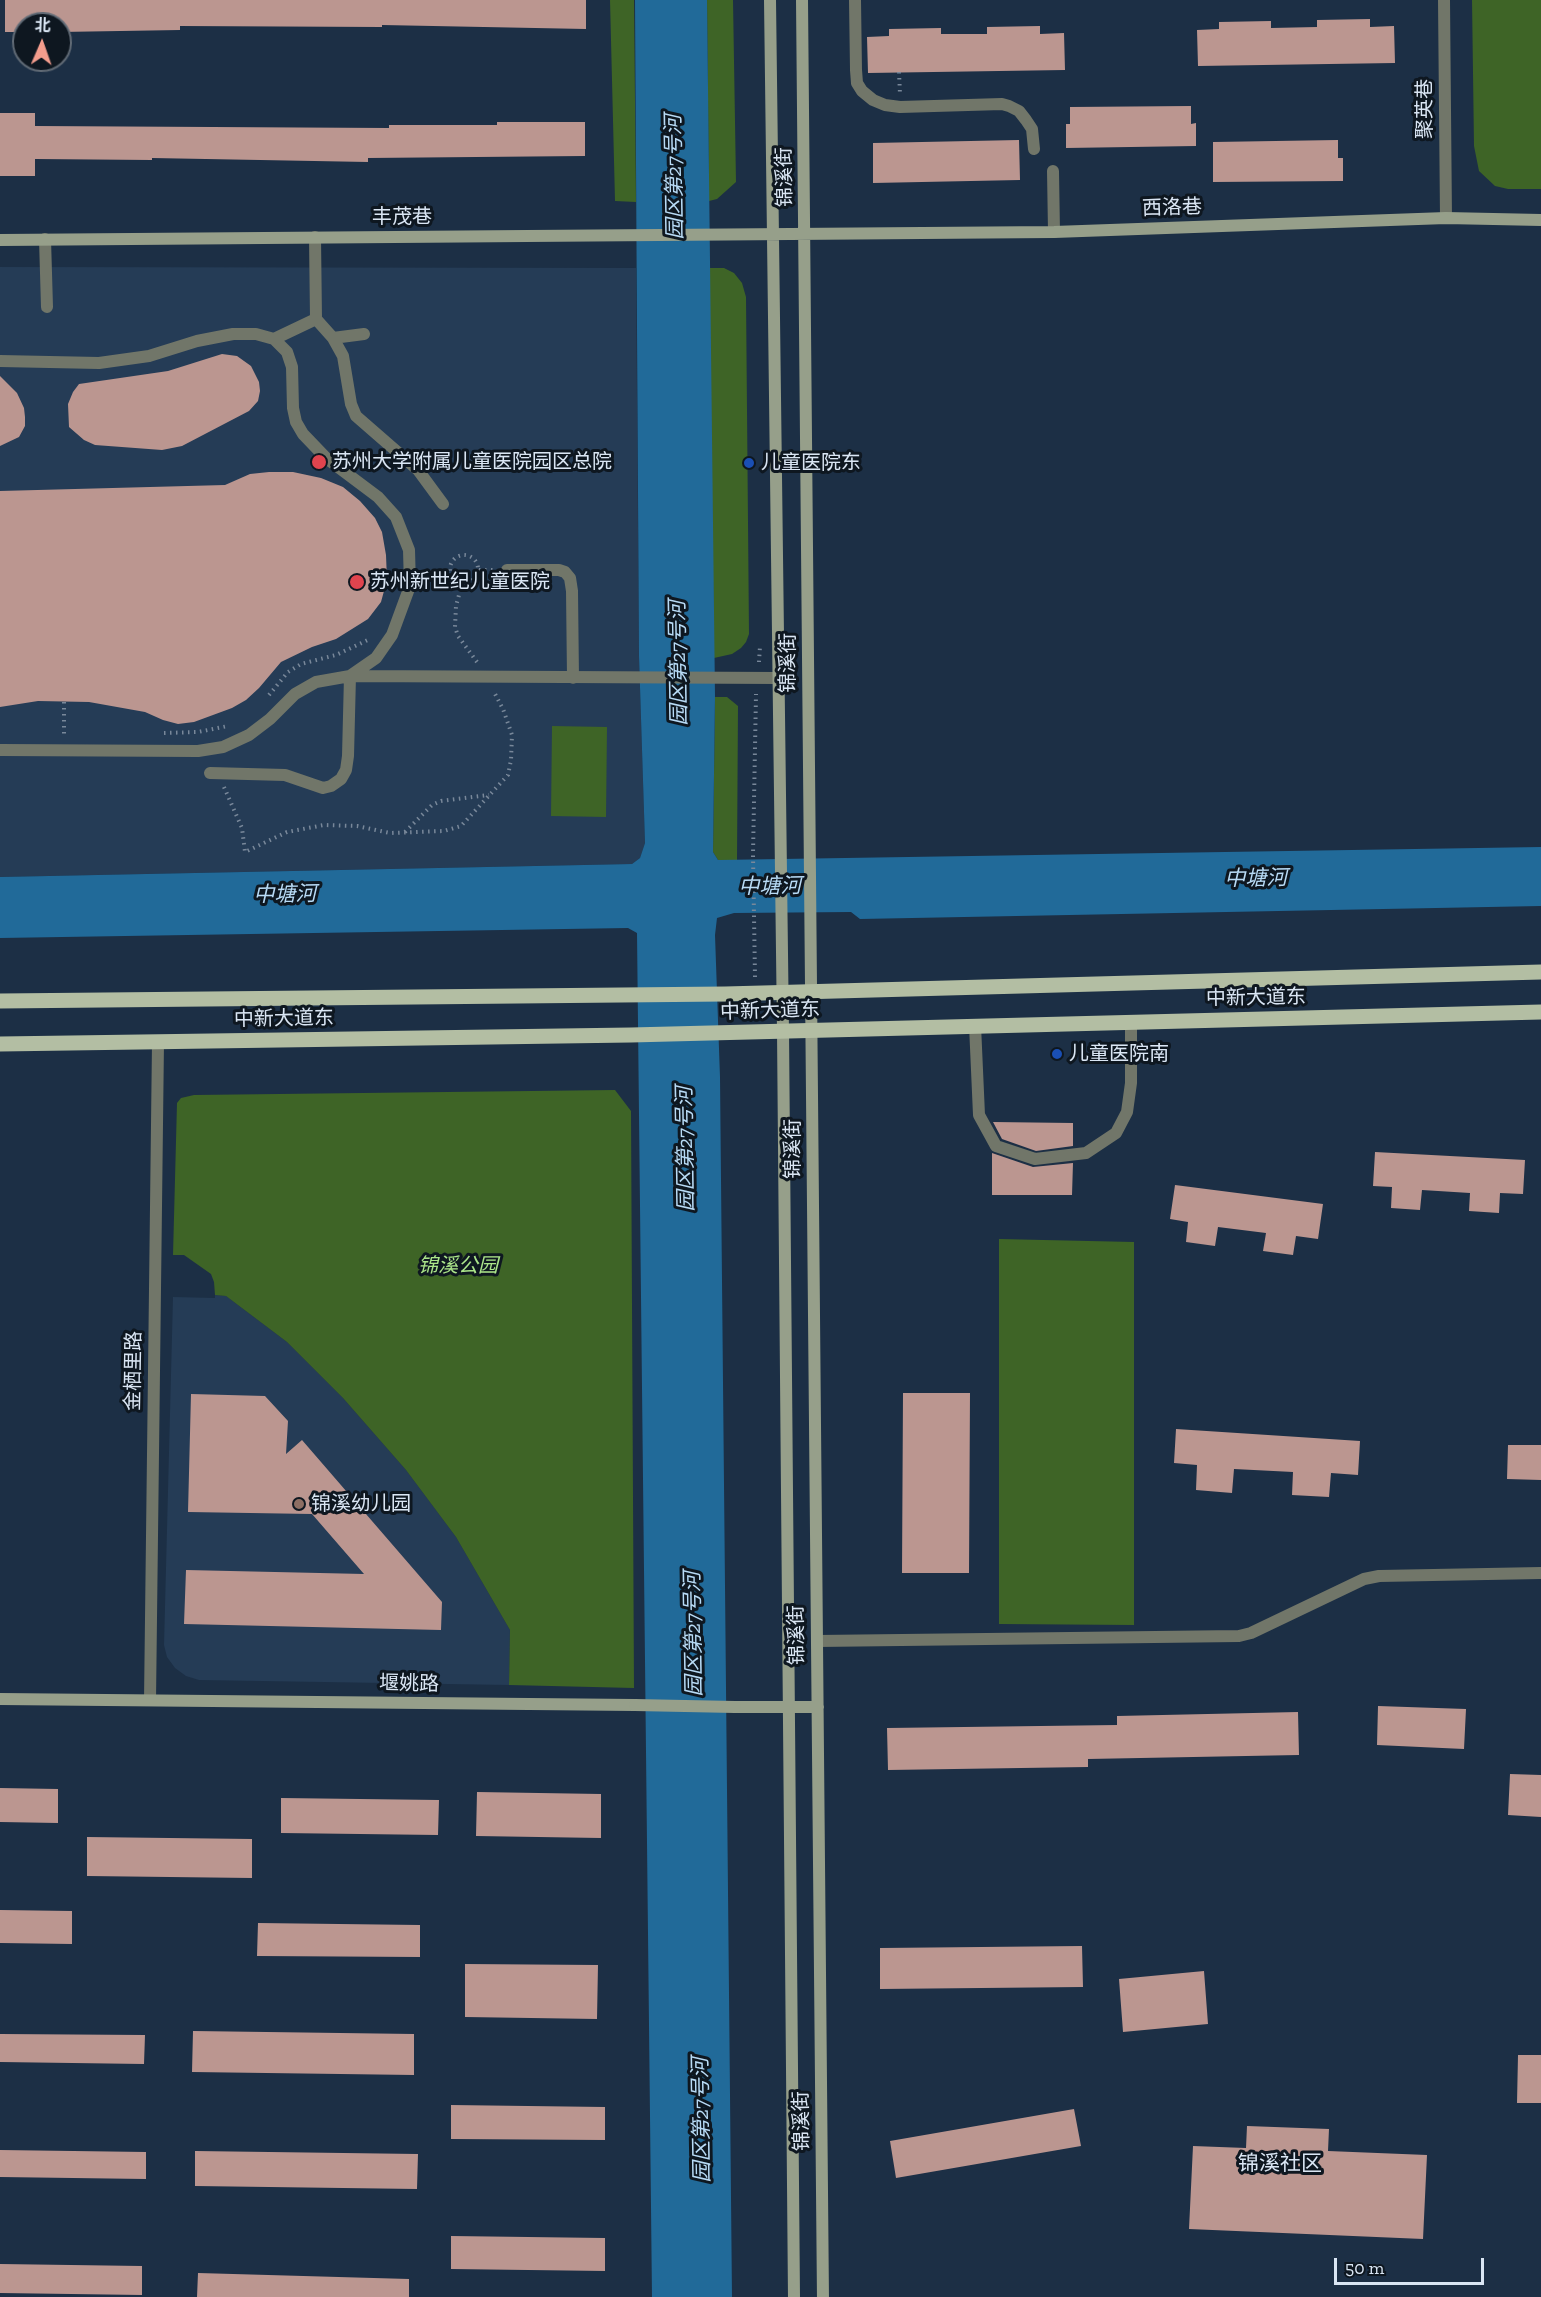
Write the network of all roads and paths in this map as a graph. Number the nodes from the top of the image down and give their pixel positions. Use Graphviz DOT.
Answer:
graph roads {
  1 [pos="771,0"];
  2 [pos="802,0"];
  3 [pos="855,0"];
  4 [pos="1444,0"];
  5 [pos="1034,149"];
  6 [pos="1053,171"];
  7 [pos="1446,218"];
  8 [pos="1541,220"];
  9 [pos="1054,232"];
  10 [pos="773,233"];
  11 [pos="805,233"];
  12 [pos="315,237"];
  13 [pos="45,239"];
  14 [pos="0,240"];
  15 [pos="47,307"];
  16 [pos="316,319"];
  17 [pos="364,334"];
  18 [pos="333,338"];
  19 [pos="274,339"];
  20 [pos="0,361"];
  21 [pos="443,504"];
  22 [pos="507,570"];
  23 [pos="462,584"];
  24 [pos="374,637"];
  25 [pos="761,644"];
  26 [pos="350,676"];
  27 [pos="486,677"];
  28 [pos="573,678"];
  29 [pos="757,678"];
  30 [pos="778,678"];
  31 [pos="64,702"];
  32 [pos="265,702"];
  33 [pos="234,722"];
  34 [pos="153,733"];
  35 [pos="75,734"];
  36 [pos="54,735"];
  37 [pos="64,735"];
  38 [pos="0,750"];
  39 [pos="64,750"];
  40 [pos="210,773"];
  41 [pos="223,787"];
  42 [pos="490,795"];
  43 [pos="405,832"];
  44 [pos="1541,972"];
  45 [pos="810,991"];
  46 [pos="782,992"];
  47 [pos="755,993"];
  48 [pos="0,1001"];
  49 [pos="1541,1012"];
  50 [pos="1131,1022"];
  51 [pos="975,1025"];
  52 [pos="812,1030"];
  53 [pos="783,1031"];
  54 [pos="158,1042"];
  55 [pos="0,1044"];
  56 [pos="1541,1573"];
  57 [pos="817,1641"];
  58 [pos="0,1699"];
  59 [pos="150,1700"];
  60 [pos="789,1707"];
  61 [pos="818,1707"];
  62 [pos="794,2297"];
  63 [pos="823,2297"];
  1 -- 10 [label="main road, 锦溪街"];
  2 -- 11 [label="main road, 锦溪街"];
  3 -- 5 [label="street"];
  4 -- 7 [label="street, 聚英巷"];
  6 -- 9 [label="street"];
  7 -- 8 [label="main road, 西洛巷"];
  7 -- 9 [label="main road, 西洛巷"];
  9 -- 11 [label="main road, 西洛巷"];
  10 -- 11 [label="main road, 丰茂巷"];
  10 -- 12 [label="main road, 丰茂巷"];
  10 -- 30 [label="main road, 锦溪街"];
  11 -- 45 [label="main road, 锦溪街"];
  12 -- 13 [label="main road, 丰茂巷"];
  12 -- 16 [label="street"];
  13 -- 14 [label="main road, 丰茂巷"];
  13 -- 15 [label="street"];
  16 -- 18 [label="street"];
  16 -- 19 [label="street"];
  17 -- 18 [label="street"];
  18 -- 21 [label="street"];
  19 -- 20 [label="street"];
  19 -- 26 [label="street"];
  22 -- 28 [label="street"];
  23 -- 23 [label="path"];
  23 -- 27 [label="path"];
  24 -- 32 [label="path"];
  25 -- 29 [label="path"];
  26 -- 27 [label="street"];
  26 -- 39 [label="street"];
  26 -- 40 [label="street"];
  27 -- 28 [label="street"];
  27 -- 42 [label="path"];
  28 -- 29 [label="street"];
  29 -- 30 [label="street"];
  29 -- 47 [label="path"];
  30 -- 46 [label="main road, 锦溪街"];
  31 -- 37 [label="path"];
  33 -- 34 [label="path"];
  35 -- 37 [label="path"];
  36 -- 37 [label="path"];
  37 -- 39 [label="path"];
  38 -- 39 [label="street"];
  41 -- 43 [label="path"];
  42 -- 43 [label="path"];
  42 -- 43 [label="path"];
  44 -- 45 [label="main road, 中新大道东"];
  45 -- 46 [label="main road, 中新大道东"];
  45 -- 52 [label="main road, 锦溪街"];
  46 -- 47 [label="main road, 中新大道东"];
  46 -- 53 [label="main road, 锦溪街"];
  47 -- 48 [label="main road, 中新大道东"];
  49 -- 50 [label="main road, 中新大道东"];
  50 -- 51 [label="main road, 中新大道东"];
  50 -- 51 [label="street"];
  51 -- 52 [label="main road, 中新大道东"];
  52 -- 53 [label="main road, 中新大道东"];
  52 -- 57 [label="main road, 锦溪街"];
  53 -- 54 [label="main road, 中新大道东"];
  53 -- 60 [label="main road, 锦溪街"];
  54 -- 55 [label="main road, 中新大道东"];
  54 -- 59 [label="street, 金栖里路"];
  56 -- 57 [label="street"];
  57 -- 61 [label="main road, 锦溪街"];
  58 -- 59 [label="main road, 堰姚路"];
  59 -- 60 [label="main road, 堰姚路, bridge"];
  60 -- 61 [label="main road, 堰姚路"];
  60 -- 62 [label="main road, 锦溪街"];
  61 -- 63 [label="main road, 锦溪街"];
}
